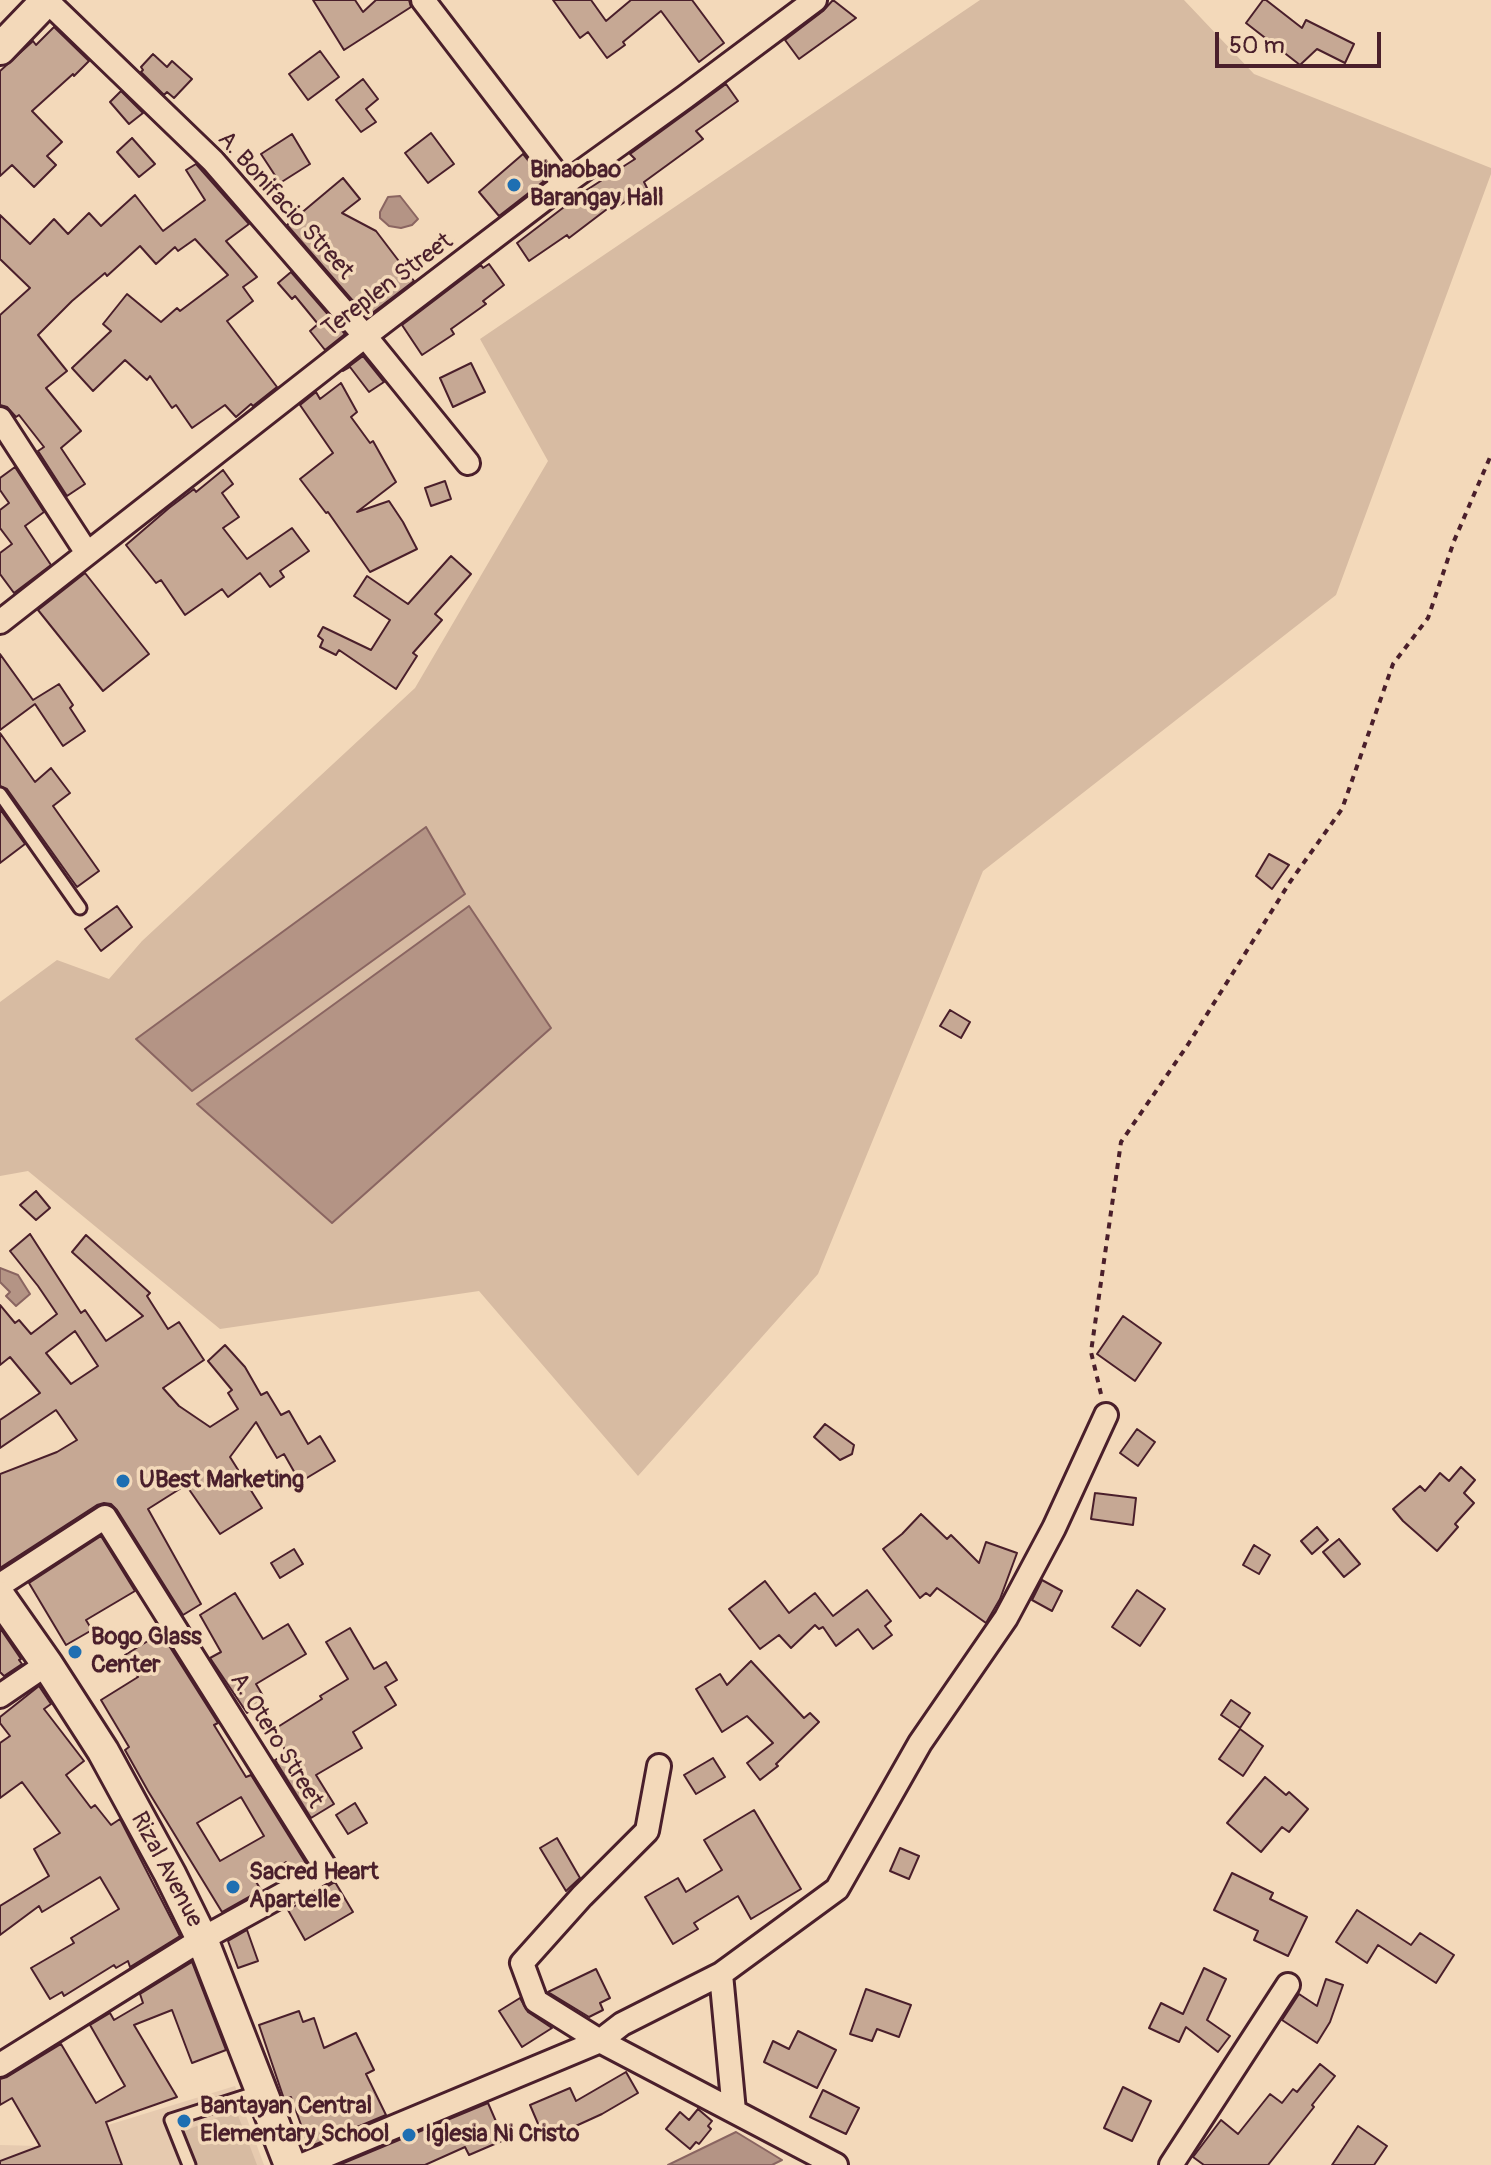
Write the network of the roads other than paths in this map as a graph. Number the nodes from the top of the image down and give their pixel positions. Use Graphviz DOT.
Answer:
graph roads {
  1 [pos="47,0"];
  2 [pos="423,0"];
  3 [pos="815,0"];
  4 [pos="0,49"];
  5 [pos="564,184"];
  6 [pos="365,336"];
  7 [pos="0,419"];
  8 [pos="468,463"];
  9 [pos="87,553"];
  10 [pos="0,622"];
  11 [pos="0,794"];
  12 [pos="80,908"];
  13 [pos="1106,1415"];
  14 [pos="0,1585"];
  15 [pos="0,1597"];
  16 [pos="47,1664"];
  17 [pos="0,1696"];
  18 [pos="659,1766"];
  19 [pos="202,1939"];
  20 [pos="721,1974"];
  21 [pos="1288,1985"];
  22 [pos="600,2041"];
  23 [pos="0,2065"];
  24 [pos="262,2090"];
  25 [pos="734,2111"];
  26 [pos="189,2165"];
  27 [pos="290,2165"];
  28 [pos="303,2165"];
  29 [pos="836,2165"];
  30 [pos="1171,2165"];
  1 -- 4 [label="main road"];
  1 -- 6 [label="street, A. Bonifacio Street"];
  2 -- 5 [label="street"];
  3 -- 5 [label="street, Tereplen Street"];
  5 -- 6 [label="street, Tereplen Street"];
  6 -- 8 [label="street, A. Bonifacio Street"];
  6 -- 9 [label="street, Tereplen Street"];
  7 -- 9 [label="street"];
  9 -- 10 [label="street, Tereplen Street"];
  11 -- 12 [label="lane"];
  13 -- 20 [label="street"];
  14 -- 19 [label="street, A. Otero Street"];
  15 -- 16 [label="main road, Rizal Avenue"];
  16 -- 17 [label="street"];
  16 -- 19 [label="main road, Rizal Avenue"];
  18 -- 22 [label="street"];
  19 -- 23 [label="street"];
  19 -- 24 [label="main road, Rizal Avenue"];
  20 -- 22 [label="street"];
  20 -- 25 [label="street"];
  21 -- 30 [label="street"];
  22 -- 25 [label="street"];
  22 -- 28 [label="street"];
  24 -- 26 [label="lane"];
  24 -- 27 [label="main road, Rizal Avenue"];
  25 -- 29 [label="street"];
}
